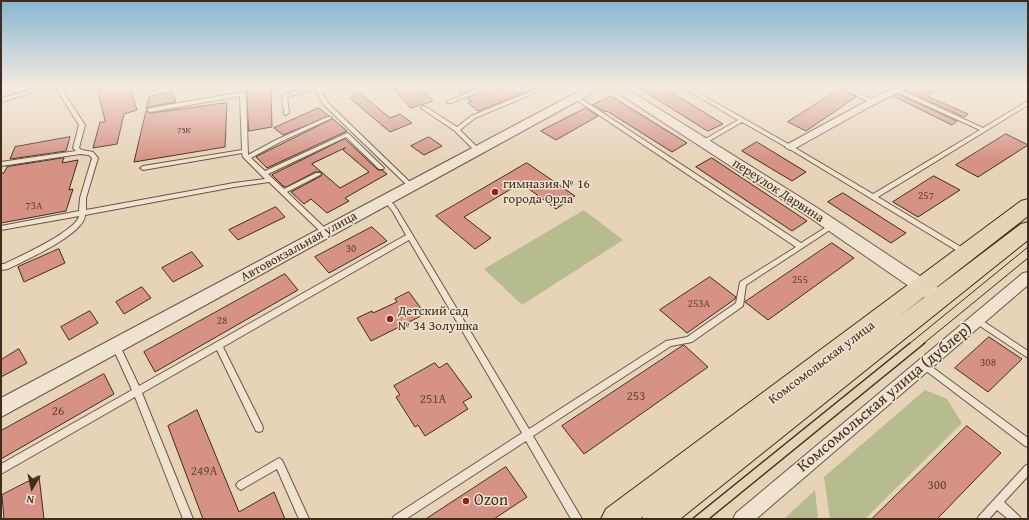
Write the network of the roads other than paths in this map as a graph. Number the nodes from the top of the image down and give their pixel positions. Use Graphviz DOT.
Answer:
graph roads {
  1 [pos="73,111"];
  2 [pos="244,111"];
  3 [pos="334,111"];
  4 [pos="429,111"];
  5 [pos="487,111"];
  6 [pos="552,111"];
  7 [pos="597,111"];
  8 [pos="653,111"];
  9 [pos="727,111"];
  10 [pos="856,111"];
  11 [pos="947,111"];
  12 [pos="1013,111"];
  13 [pos="329,118"];
  14 [pos="742,120"];
  15 [pos="982,129"];
  16 [pos="457,130"];
  17 [pos="702,143"];
  18 [pos="790,147"];
  19 [pos="245,151"];
  20 [pos="478,151"];
  21 [pos="80,152"];
  22 [pos="247,158"];
  23 [pos="1,164"];
  24 [pos="143,168"];
  25 [pos="382,168"];
  26 [pos="264,174"];
  27 [pos="318,174"];
  28 [pos="271,180"];
  29 [pos="411,186"];
  30 [pos="283,192"];
  31 [pos="873,197"];
  32 [pos="386,200"];
  33 [pos="1028,206"];
  34 [pos="83,213"];
  35 [pos="833,226"];
  36 [pos="1,228"];
  37 [pos="1028,229"];
  38 [pos="326,233"];
  39 [pos="410,236"];
  40 [pos="801,247"];
  41 [pos="966,253"];
  42 [pos="1,267"];
  43 [pos="1028,277"];
  44 [pos="931,293"];
  45 [pos="977,320"];
  46 [pos="218,345"];
  47 [pos="116,346"];
  48 [pos="1028,354"];
  49 [pos="924,365"];
  50 [pos="138,391"];
  51 [pos="1,408"];
  52 [pos="259,428"];
  53 [pos="528,436"];
  54 [pos="1028,443"];
  55 [pos="1,469"];
  56 [pos="1028,469"];
  57 [pos="241,485"];
  58 [pos="997,503"];
  59 [pos="188,519"];
  60 [pos="304,519"];
  61 [pos="397,519"];
  62 [pos="577,519"];
  63 [pos="616,519"];
  64 [pos="657,519"];
  65 [pos="742,519"];
  66 [pos="982,519"];
  67 [pos="1016,519"];
  1 -- 21 [label="lane"];
  2 -- 19 [label="lane"];
  3 -- 29 [label="lane"];
  4 -- 16 [label="lane"];
  5 -- 16 [label="lane"];
  6 -- 20 [label="street, Автовокзальная улица"];
  7 -- 40 [label="lane"];
  8 -- 17 [label="street, переулок Дарвина"];
  9 -- 14 [label="lane"];
  10 -- 18 [label="street"];
  11 -- 15 [label="lane"];
  12 -- 15 [label="lane"];
  13 -- 22 [label="lane"];
  14 -- 17 [label="lane"];
  14 -- 18 [label="lane"];
  15 -- 31 [label="lane"];
  16 -- 20 [label="lane"];
  17 -- 35 [label="street, переулок Дарвина"];
  18 -- 31 [label="lane"];
  19 -- 22 [label="lane"];
  19 -- 24 [label="lane"];
  20 -- 29 [label="street, Автовокзальная улица"];
  21 -- 23 [label="lane"];
  21 -- 34 [label="lane"];
  22 -- 26 [label="lane"];
  25 -- 26 [label="lane"];
  26 -- 28 [label="lane"];
  27 -- 30 [label="lane"];
  28 -- 30 [label="lane"];
  28 -- 34 [label="lane"];
  29 -- 32 [label="street, Автовокзальная улица"];
  30 -- 38 [label="lane"];
  31 -- 41 [label="lane"];
  32 -- 38 [label="street, Автовокзальная улица"];
  32 -- 39 [label="lane"];
  33 -- 41 [label="main road, Комсомольская улица"];
  34 -- 36 [label="lane"];
  34 -- 42 [label="lane"];
  35 -- 40 [label="lane"];
  35 -- 44 [label="street, переулок Дарвина"];
  37 -- 44 [label="main road, Комсомольская улица"];
  38 -- 47 [label="street, Автовокзальная улица"];
  39 -- 46 [label="lane"];
  39 -- 53 [label="lane"];
  40 -- 53 [label="lane"];
  41 -- 44 [label="main road, Комсомольская улица"];
  43 -- 45 [label="street, Комсомольская улица (дублер)"];
  44 -- 63 [label="main road, Комсомольская улица"];
  44 -- 64 [label="main road, Комсомольская улица"];
  45 -- 48 [label="lane"];
  45 -- 49 [label="street, Комсомольская улица (дублер)"];
  46 -- 50 [label="lane"];
  46 -- 52 [label="lane"];
  47 -- 50 [label="lane"];
  47 -- 51 [label="street, Автовокзальная улица"];
  49 -- 54 [label="lane"];
  49 -- 65 [label="street, Комсомольская улица (дублер)"];
  50 -- 55 [label="lane"];
  50 -- 59 [label="lane"];
  53 -- 61 [label="lane"];
  53 -- 62 [label="lane"];
  56 -- 58 [label="lane"];
  57 -- 60 [label="lane"];
  58 -- 66 [label="lane"];
  58 -- 67 [label="lane"];
}
